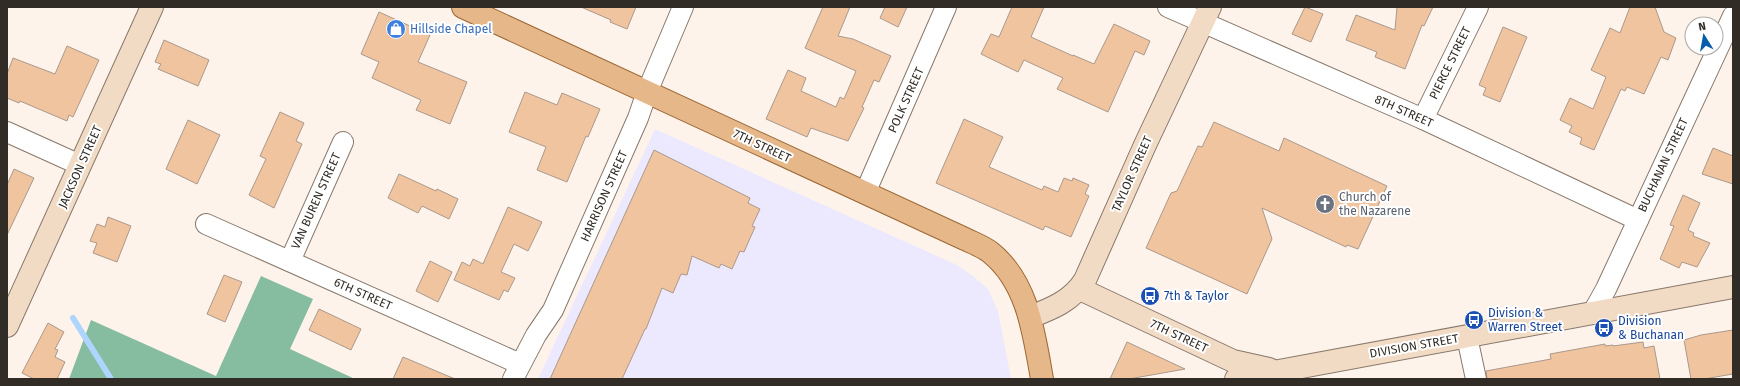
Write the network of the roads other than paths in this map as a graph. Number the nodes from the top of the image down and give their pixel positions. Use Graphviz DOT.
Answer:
graph roads {
  1 [pos="152,7"];
  2 [pos="463,7"];
  3 [pos="683,7"];
  4 [pos="946,7"];
  5 [pos="1168,7"];
  6 [pos="1478,7"];
  7 [pos="1206,15"];
  8 [pos="1733,16"];
  9 [pos="647,92"];
  10 [pos="1422,119"];
  11 [pos="7,132"];
  12 [pos="343,142"];
  13 [pos="80,165"];
  14 [pos="865,193"];
  15 [pos="1638,220"];
  16 [pos="206,224"];
  17 [pos="290,261"];
  18 [pos="1733,287"];
  19 [pos="1080,289"];
  20 [pos="1592,314"];
  21 [pos="1030,317"];
  22 [pos="7,326"];
  23 [pos="1467,337"];
  24 [pos="1282,370"];
  25 [pos="517,372"];
  26 [pos="1042,379"];
  27 [pos="1236,379"];
  28 [pos="1476,379"];
  1 -- 13 [label="street, JACKSON STREET"];
  2 -- 9 [label="main road, 7TH STREET"];
  3 -- 9 [label="street, HARRISON STREET"];
  4 -- 14 [label="street, POLK STREET"];
  5 -- 7 [label="street, 8TH STREET"];
  6 -- 10 [label="street, PIERCE STREET"];
  7 -- 10 [label="street, 8TH STREET"];
  7 -- 19 [label="street, TAYLOR STREET"];
  8 -- 15 [label="street, BUCHANAN STREET"];
  9 -- 14 [label="main road, 7TH STREET"];
  9 -- 25 [label="street, HARRISON STREET"];
  10 -- 15 [label="street, 8TH STREET"];
  11 -- 13 [label="street"];
  12 -- 17 [label="street, VAN BUREN STREET"];
  13 -- 22 [label="street, JACKSON STREET"];
  14 -- 21 [label="main road, 7TH STREET"];
  15 -- 20 [label="street, BUCHANAN STREET"];
  16 -- 17 [label="street, 6TH STREET"];
  17 -- 25 [label="street, 6TH STREET"];
  18 -- 20 [label="street, DIVISION STREET"];
  19 -- 21 [label="street, TAYLOR STREET"];
  19 -- 24 [label="street, 7TH STREET"];
  20 -- 23 [label="street, DIVISION STREET"];
  21 -- 26 [label="main road, 7TH STREET"];
  23 -- 24 [label="street, DIVISION STREET"];
  23 -- 28 [label="street"];
  24 -- 27 [label="street, DIVISION STREET"];
}
